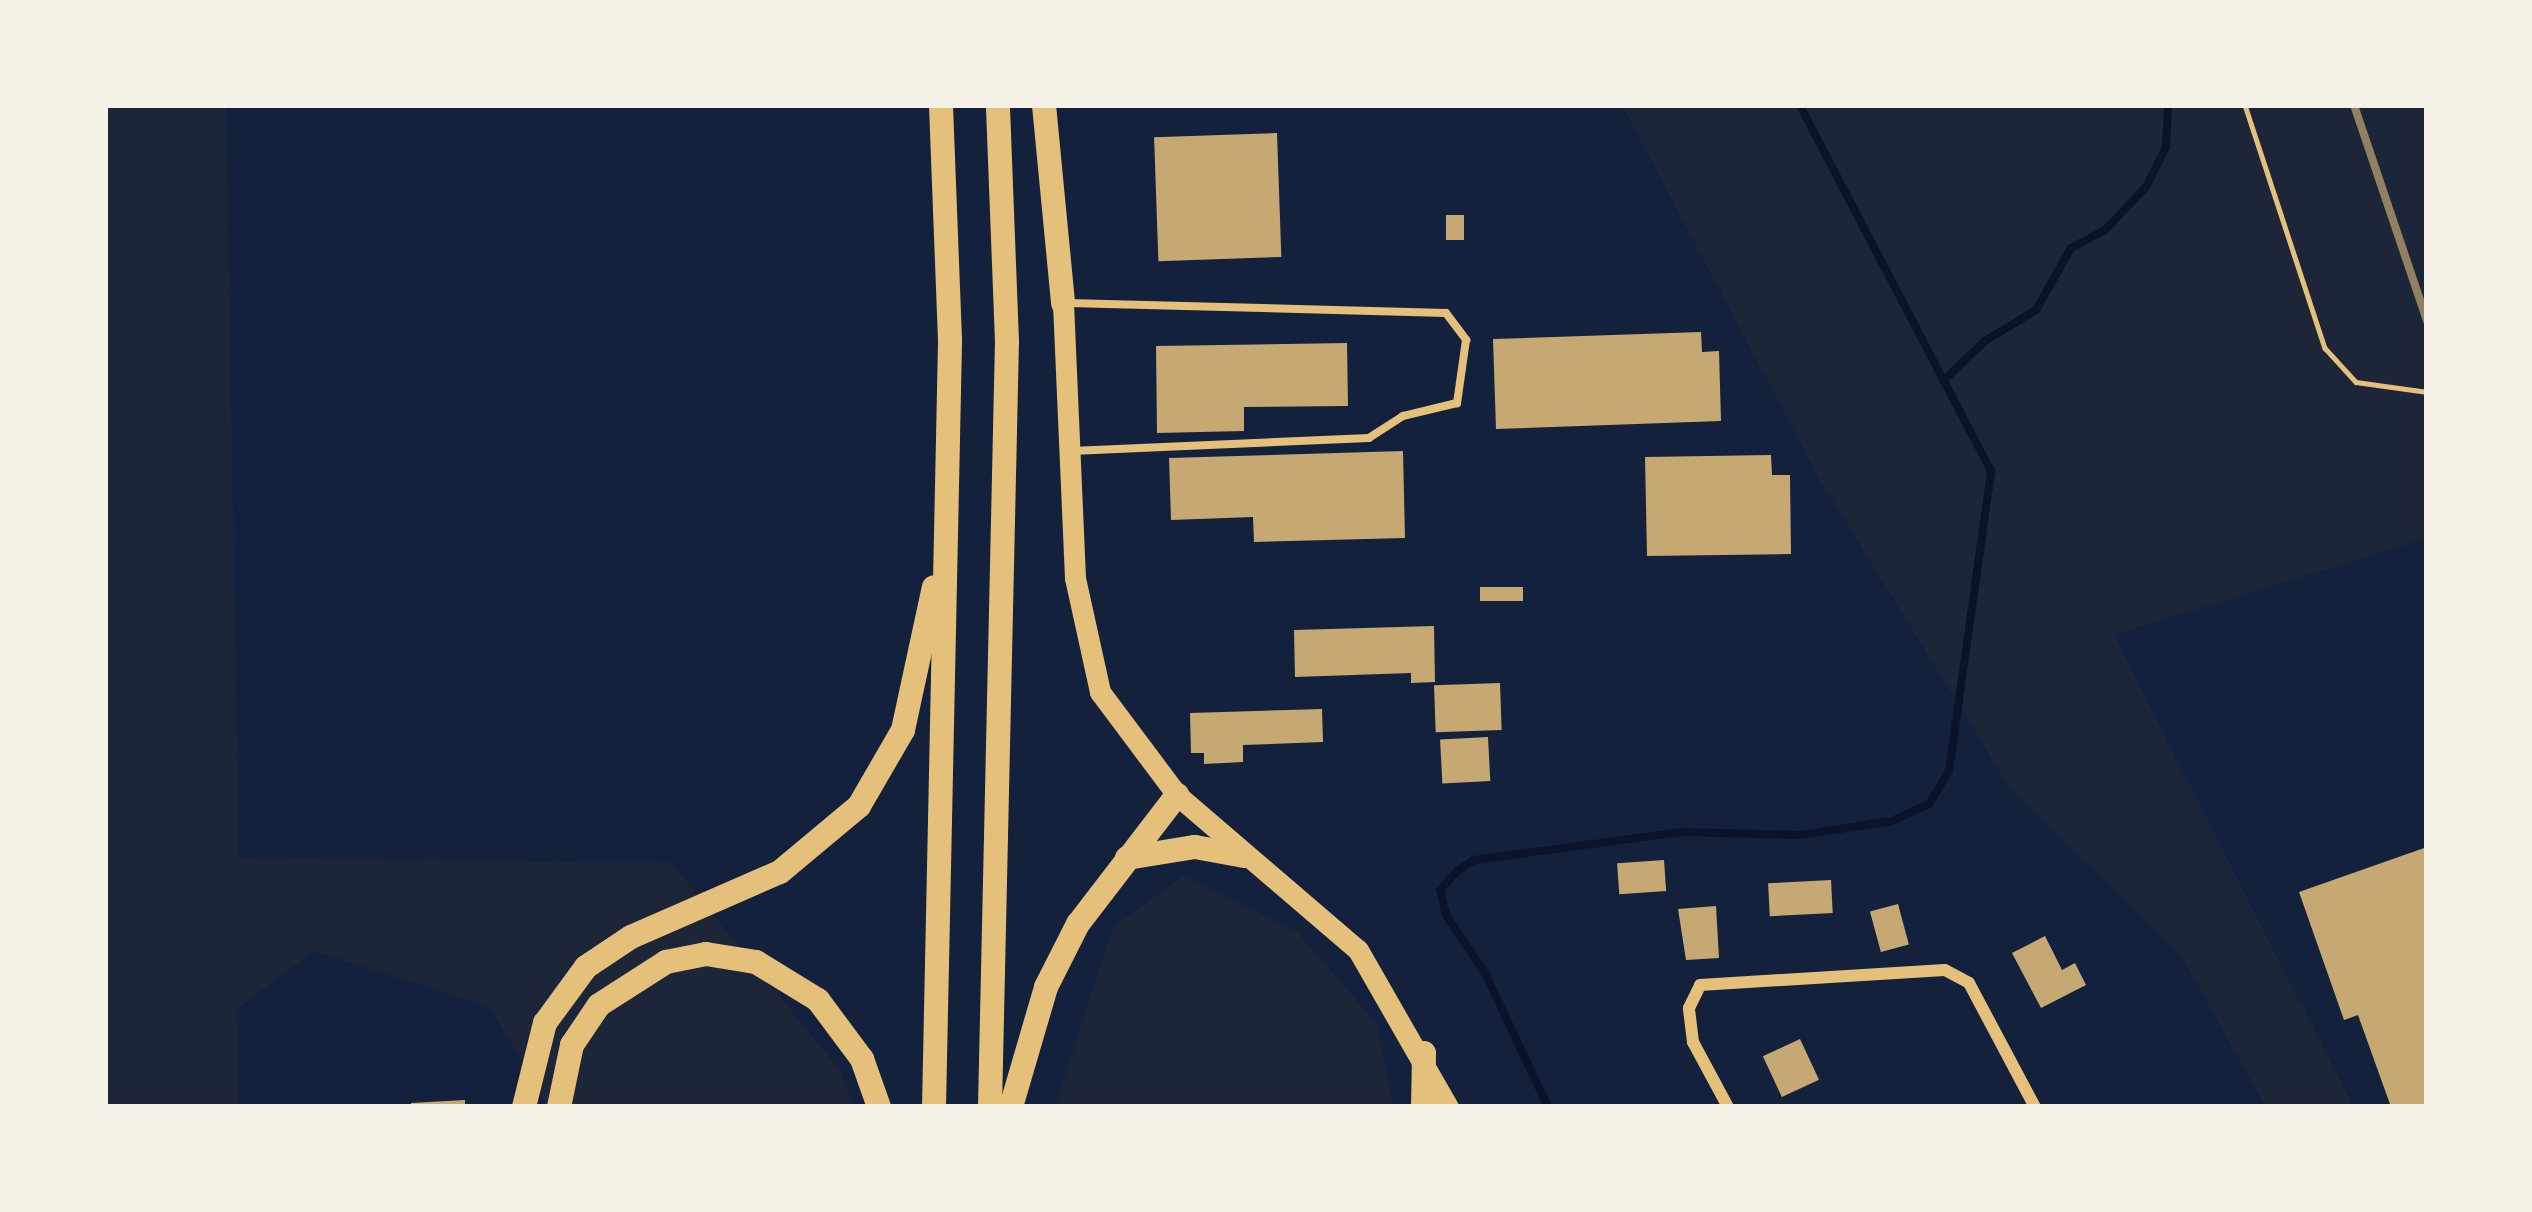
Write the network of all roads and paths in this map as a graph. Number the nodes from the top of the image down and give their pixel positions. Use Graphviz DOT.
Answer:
graph roads {
  1 [pos="941,105"];
  2 [pos="998,105"];
  3 [pos="1045,105"];
  4 [pos="2246,105"];
  5 [pos="1063,303"];
  6 [pos="2427,392"];
  7 [pos="1070,451"];
  8 [pos="948,520"];
  9 [pos="1177,795"];
  10 [pos="1244,856"];
  11 [pos="1125,859"];
  12 [pos="1424,1053"];
  13 [pos="524,1107"];
  14 [pos="559,1107"];
  15 [pos="879,1107"];
  16 [pos="934,1107"];
  17 [pos="990,1107"];
  18 [pos="1011,1107"];
  19 [pos="1423,1107"];
  20 [pos="1448,1107"];
  21 [pos="1729,1107"];
  22 [pos="2035,1107"];
  1 -- 8 [label="highway"];
  2 -- 17 [label="highway"];
  3 -- 5 [label="highway"];
  4 -- 6 [label="path"];
  5 -- 7 [label="main road"];
  5 -- 7 [label="lane"];
  7 -- 9 [label="main road"];
  8 -- 13 [label="highway"];
  8 -- 16 [label="highway"];
  9 -- 10 [label="main road"];
  9 -- 11 [label="highway"];
  10 -- 11 [label="highway"];
  10 -- 12 [label="main road"];
  11 -- 18 [label="highway"];
  12 -- 19 [label="highway"];
  12 -- 20 [label="main road"];
  14 -- 15 [label="highway"];
  21 -- 22 [label="street"];
}
